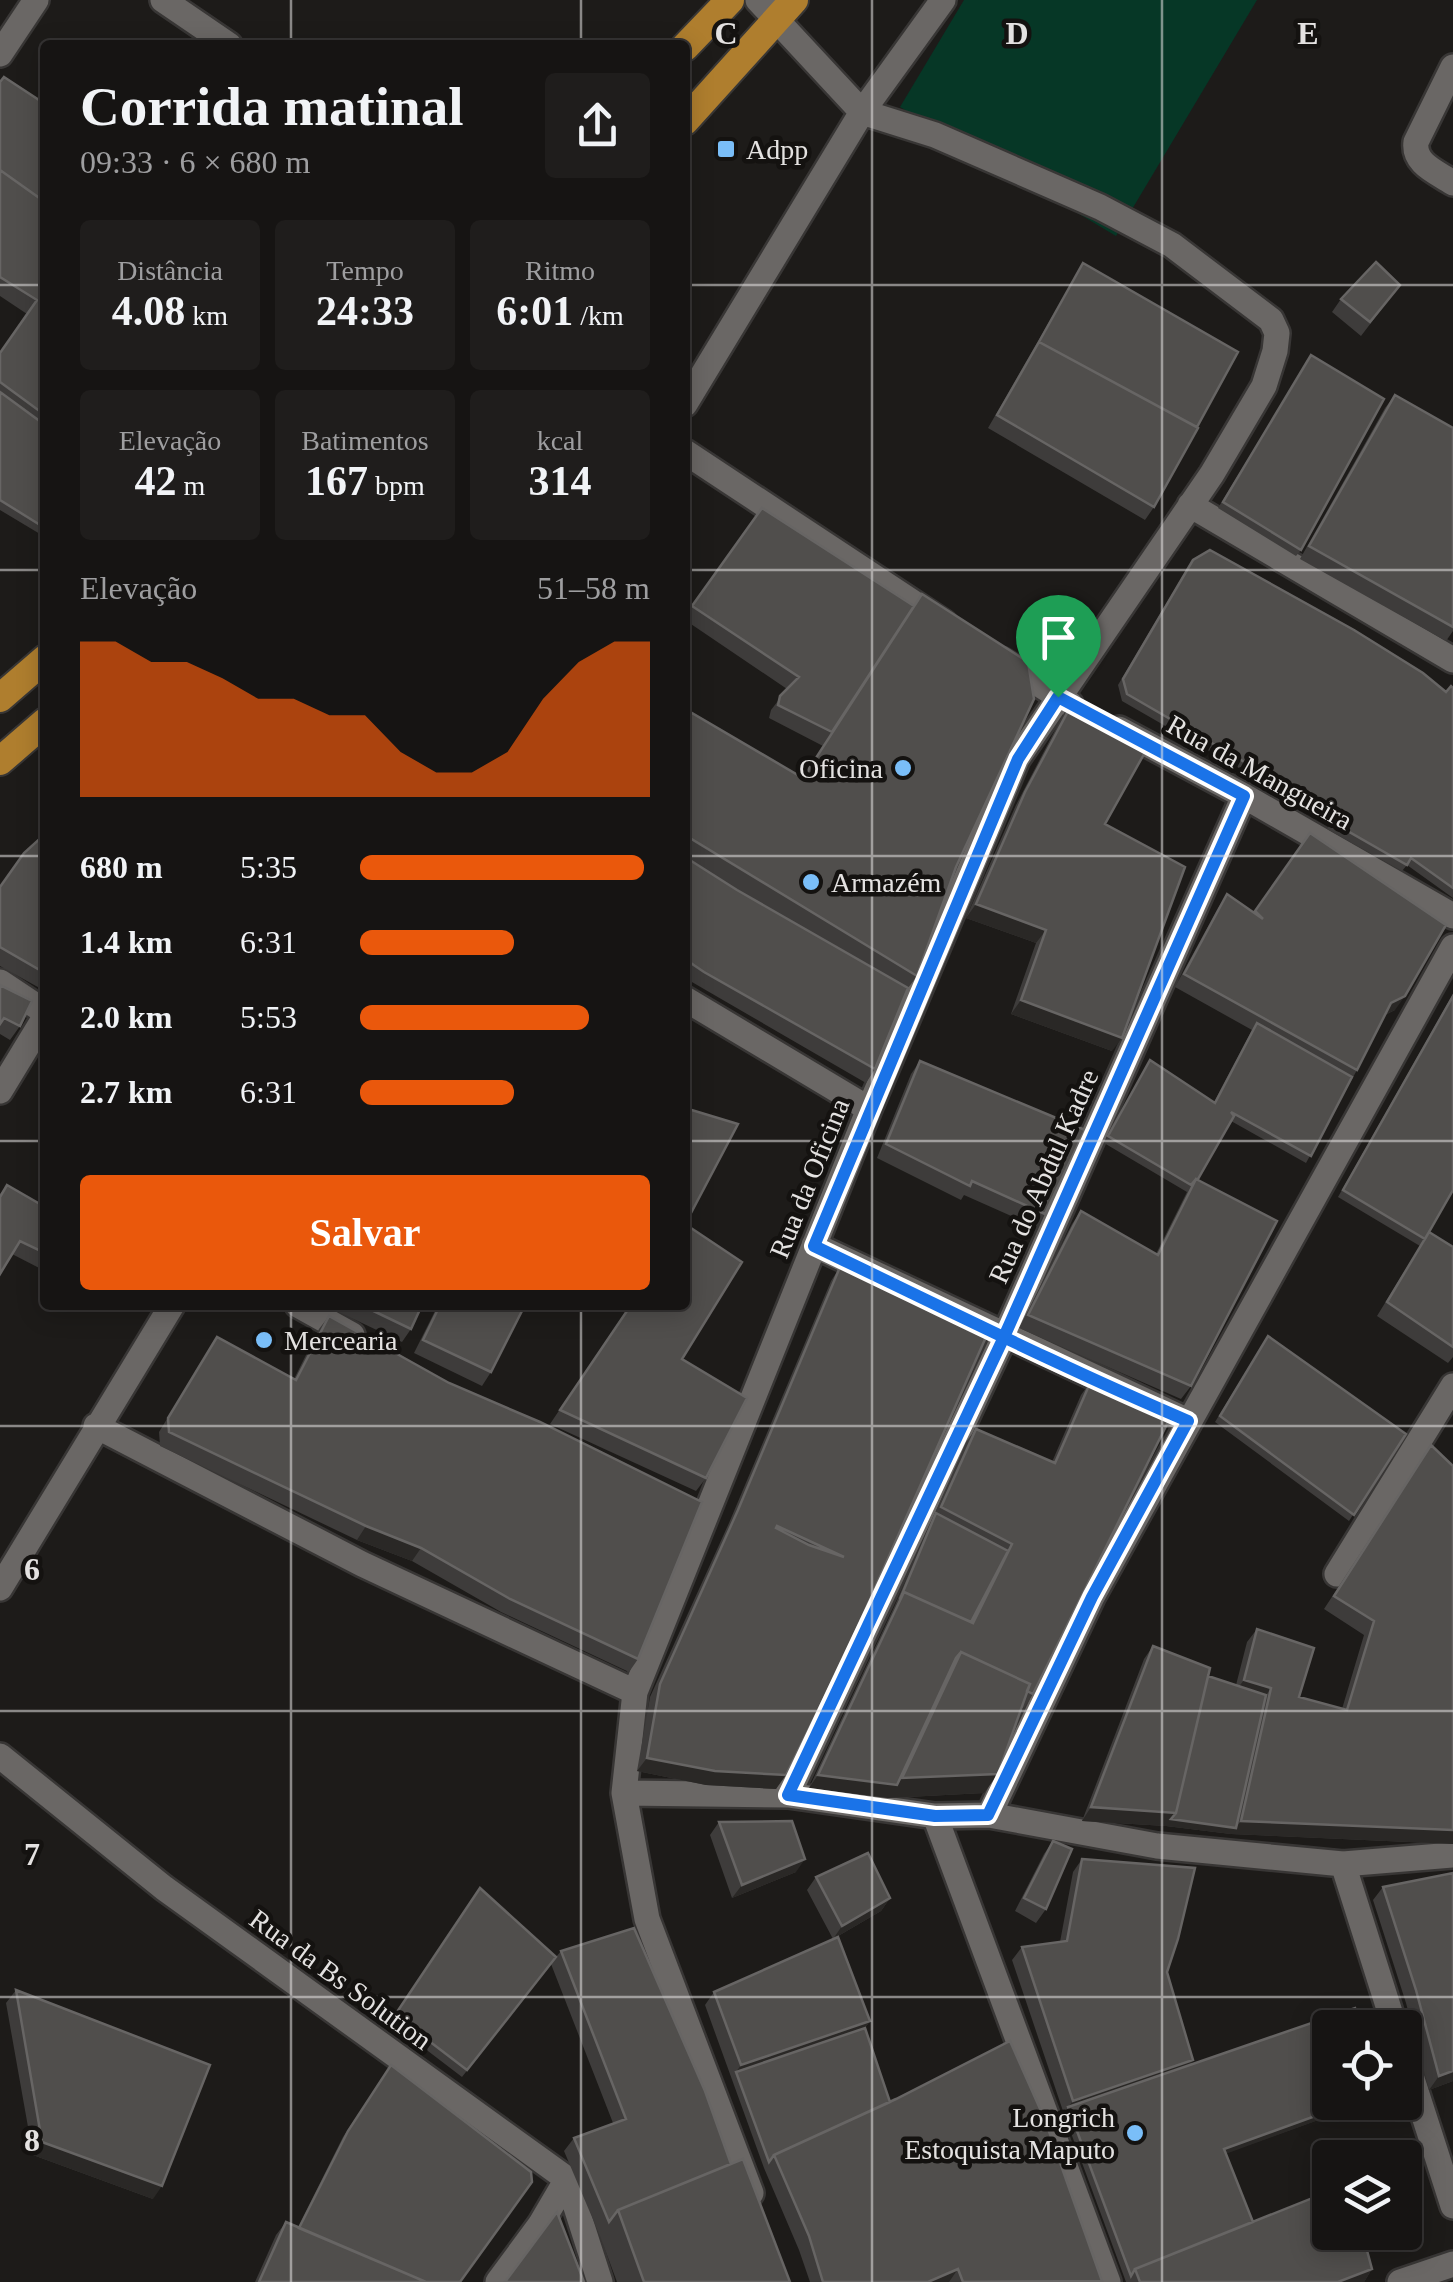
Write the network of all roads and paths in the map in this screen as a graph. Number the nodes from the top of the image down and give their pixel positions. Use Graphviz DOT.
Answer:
graph roads {
  1 [pos="36,0"];
  2 [pos="163,0"];
  3 [pos="730,0"];
  4 [pos="943,0"];
  5 [pos="777,6"];
  6 [pos="222,40"];
  7 [pos="690,42"];
  8 [pos="0,54"];
  9 [pos="1453,67"];
  10 [pos="862,112"];
  11 [pos="690,115"];
  12 [pos="1453,183"];
  13 [pos="690,396"];
  14 [pos="690,455"];
  15 [pos="1190,505"];
  16 [pos="1453,660"];
  17 [pos="40,663"];
  18 [pos="1058,697"];
  19 [pos="0,698"];
  20 [pos="40,726"];
  21 [pos="0,760"];
  22 [pos="1244,796"];
  23 [pos="1453,916"];
  24 [pos="1453,946"];
  25 [pos="0,982"];
  26 [pos="690,1002"];
  27 [pos="40,1010"];
  28 [pos="40,1023"];
  29 [pos="0,1091"];
  30 [pos="869,1110"];
  31 [pos="814,1246"];
  32 [pos="169,1310"];
  33 [pos="307,1310"];
  34 [pos="1004,1337"];
  35 [pos="380,1351"];
  36 [pos="1453,1386"];
  37 [pos="1188,1421"];
  38 [pos="96,1426"];
  39 [pos="8,1553"];
  40 [pos="1336,1574"];
  41 [pos="0,1588"];
  42 [pos="635,1692"];
  43 [pos="0,1756"];
  44 [pos="624,1793"];
  45 [pos="788,1795"];
  46 [pos="988,1815"];
  47 [pos="935,1816"];
  48 [pos="1453,1855"];
  49 [pos="1342,1864"];
  50 [pos="1390,2010"];
  51 [pos="1422,2110"];
  52 [pos="567,2179"];
  53 [pos="1453,2206"];
  54 [pos="757,2208"];
  55 [pos="1453,2264"];
  56 [pos="498,2282"];
  57 [pos="600,2282"];
  58 [pos="1108,2282"];
  59 [pos="1400,2282"];
  1 -- 8 [label="street"];
  2 -- 6 [label="street"];
  3 -- 7 [label="main road"];
  4 -- 10 [label="street"];
  5 -- 10 [label="street"];
  5 -- 11 [label="main road"];
  9 -- 12 [label="street"];
  10 -- 13 [label="street"];
  10 -- 15 [label="street, Rua da Oficina"];
  14 -- 18 [label="street, Rua da Mangueira"];
  15 -- 16 [label="street"];
  15 -- 18 [label="street, Rua da Oficina"];
  17 -- 19 [label="main road"];
  18 -- 22 [label="street, Rua da Mangueira"];
  18 -- 30 [label="street, Rua da Oficina"];
  20 -- 21 [label="main road"];
  22 -- 23 [label="street, Rua da Mangueira"];
  22 -- 34 [label="street, Rua do Abdul Kadre"];
  24 -- 37 [label="street"];
  25 -- 27 [label="street"];
  26 -- 30 [label="street"];
  28 -- 29 [label="street"];
  30 -- 31 [label="street, Rua da Oficina"];
  31 -- 34 [label="street"];
  31 -- 42 [label="street, Rua da Oficina"];
  32 -- 38 [label="street"];
  33 -- 35 [label="street"];
  34 -- 37 [label="street"];
  34 -- 45 [label="street, Rua do Abdul Kadre"];
  36 -- 40 [label="street"];
  37 -- 46 [label="street"];
  38 -- 39 [label="street"];
  38 -- 42 [label="street"];
  39 -- 41 [label="street"];
  42 -- 44 [label="street, Rua da Oficina"];
  43 -- 52 [label="street, Rua da Bs Solution"];
  44 -- 45 [label="street"];
  44 -- 54 [label="street, Rua da Oficina"];
  45 -- 47 [label="street"];
  46 -- 47 [label="street"];
  46 -- 49 [label="street"];
  47 -- 58 [label="street"];
  48 -- 49 [label="street"];
  49 -- 50 [label="street"];
  51 -- 53 [label="street"];
  52 -- 56 [label="street"];
  52 -- 57 [label="street"];
  55 -- 59 [label="street"];
}
